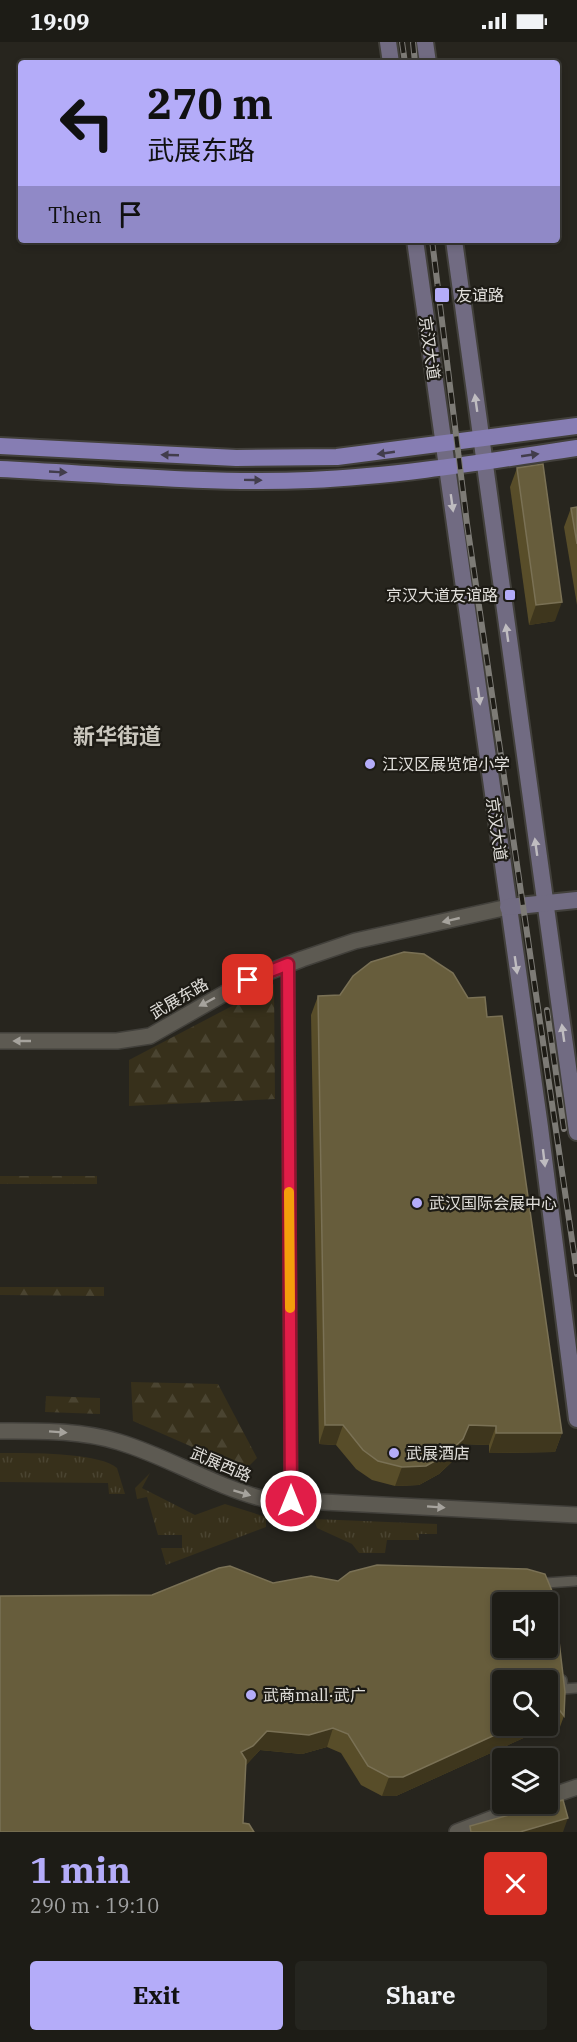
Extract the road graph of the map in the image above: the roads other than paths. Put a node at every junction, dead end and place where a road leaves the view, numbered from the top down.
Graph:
1 (388, 42) edge
2 (425, 42) edge
3 (391, 60) edge
4 (428, 60) edge
5 (416, 243) edge
6 (454, 243) edge
7 (577, 426) edge
8 (481, 440) junction
9 (444, 445) junction
10 (0, 446) edge
11 (577, 448) edge
12 (484, 461) junction
13 (447, 466) junction
14 (0, 469) edge
15 (577, 900) edge
16 (544, 904) junction
17 (508, 907) junction
18 (288, 964) junction
19 (0, 1041) edge
20 (577, 1132) edge
21 (577, 1419) edge
22 (0, 1431) edge
23 (291, 1501) junction
24 (577, 1515) edge
25 (575, 1581) dead end
26 (546, 1583) edge
27 (561, 1668) edge
28 (577, 1688) edge
29 (577, 1787) edge
30 (558, 1794) edge
31 (504, 1814) edge
32 (457, 1832) edge

1 - 3 main road
2 - 4 main road
5 - 9 main road, 京汉大道
8 -> 6 main road
7 - 8 main road
8 - 9 main road
8 - 12 main road
9 -> 10 main road
9 - 13 main road, 京汉大道
12 -> 11 main road
12 - 13 main road
16 -> 12 main road
14 -> 13 main road
13 -> 17 main road, 京汉大道
15 - 16 main road
16 - 17 main road
20 -> 16 main road
17 -> 18 street, 武展东路
17 -> 21 main road, 京汉大道
18 -> 19 street, 武展东路
18 - 23 street
22 -> 23 street, 武展西路
23 -> 24 street, 武展西路
25 - 26 street
27 - 28 street
29 - 30 street
31 - 32 street

